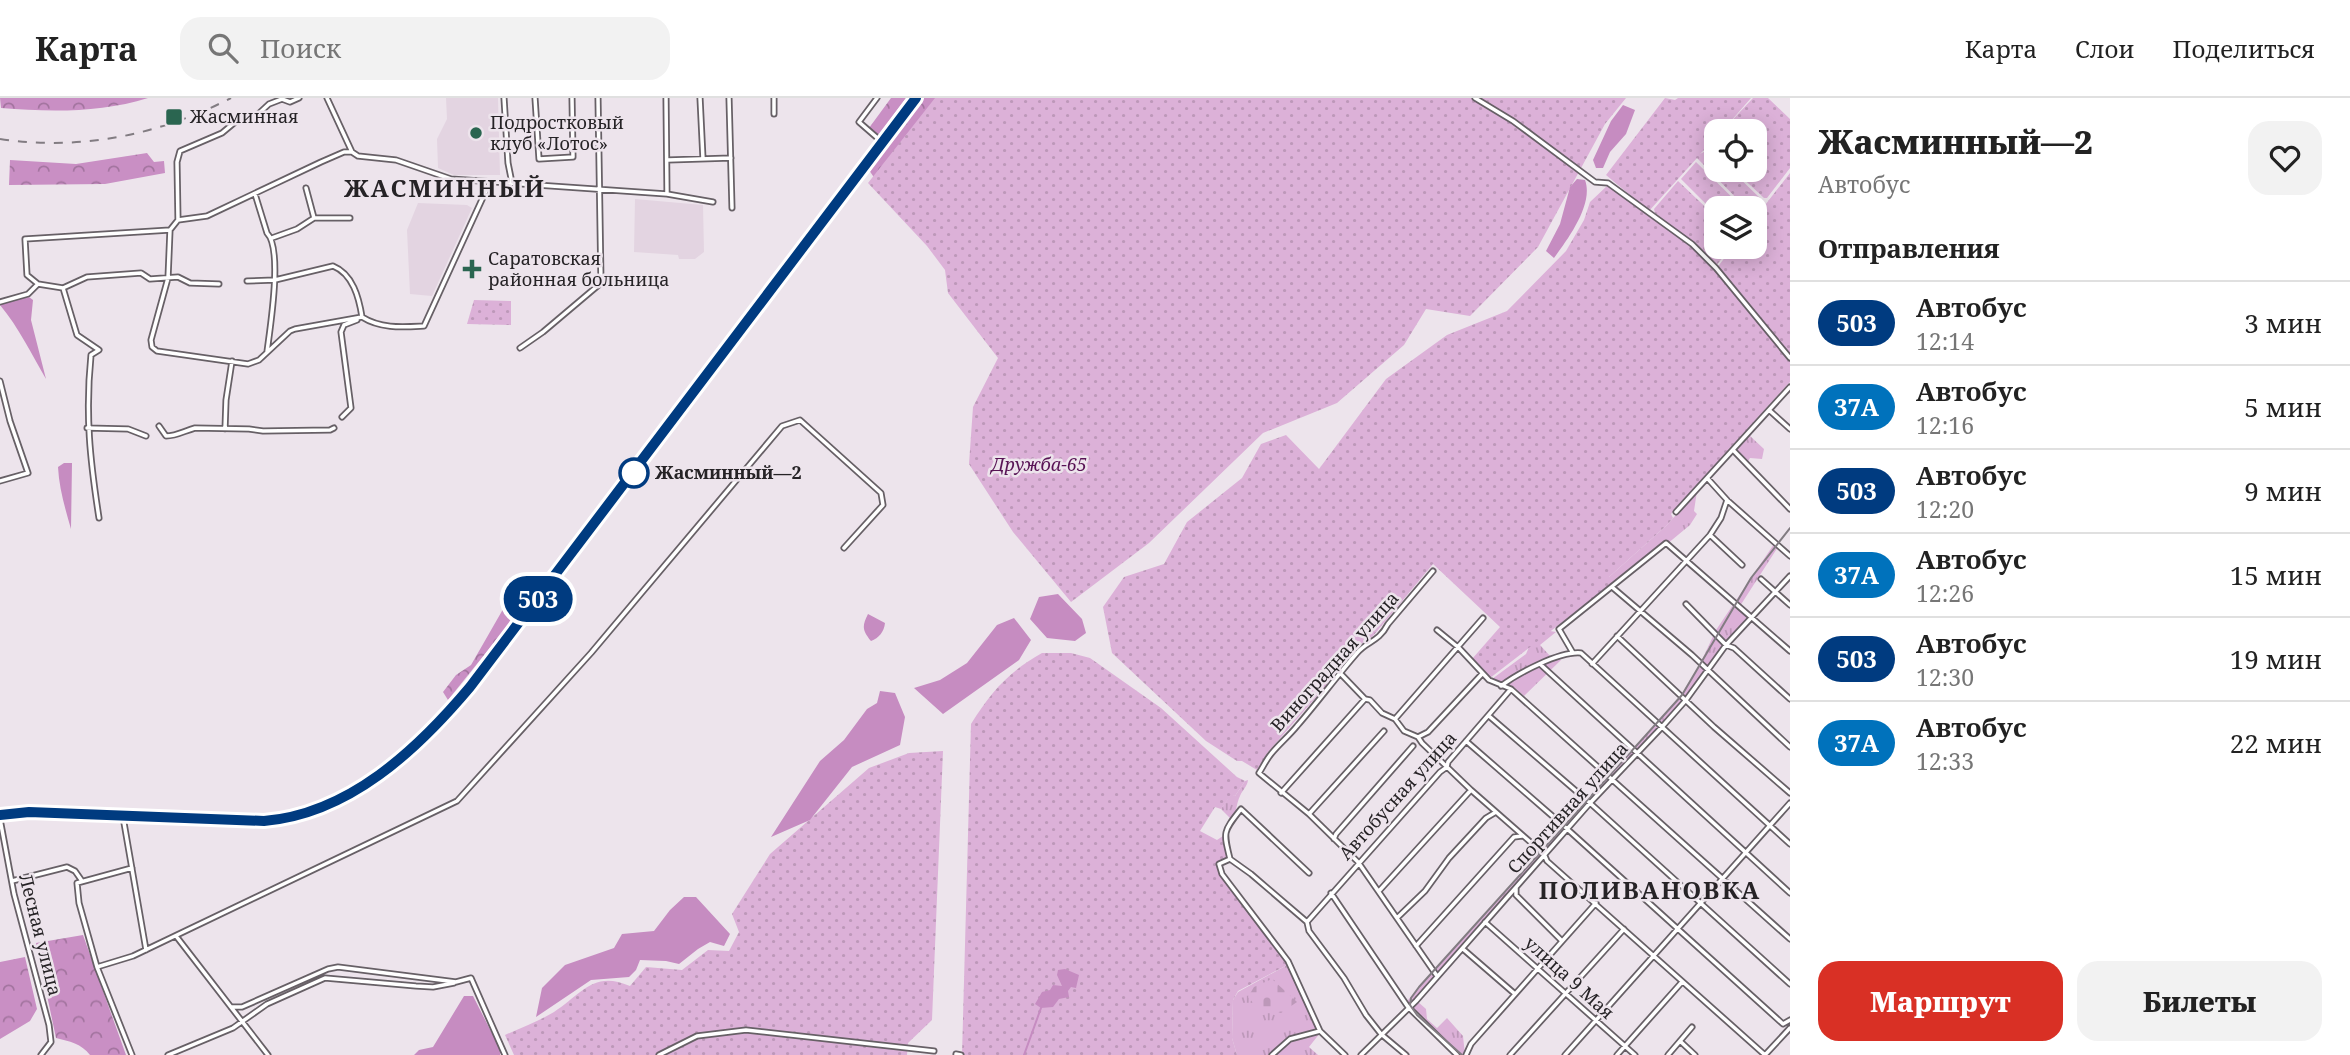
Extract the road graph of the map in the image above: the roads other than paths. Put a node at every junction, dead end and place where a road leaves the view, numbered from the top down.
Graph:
1 (299, 98) edge
2 (327, 98) edge
3 (504, 98) edge
4 (536, 98) edge
5 (572, 98) edge
6 (598, 98) edge
7 (666, 98) edge
8 (700, 98) edge
9 (729, 98) edge
10 (774, 98) edge
11 (877, 98) edge
12 (916, 98) edge
13 (1475, 98) edge
14 (774, 114) dead end
15 (883, 143) junction
16 (352, 152) junction
17 (731, 158) junction
18 (667, 160) junction
19 (703, 160) junction
20 (490, 182) junction
21 (512, 183) junction
22 (306, 188) dead end
23 (601, 190) junction
24 (254, 194) junction
25 (667, 194) junction
26 (713, 202) dead end
27 (732, 208) dead end
28 (314, 218) junction
29 (350, 218) dead end
30 (178, 220) junction
31 (170, 230) junction
32 (272, 238) junction
33 (167, 278) junction
34 (275, 280) junction
35 (247, 281) dead end
36 (38, 284) junction
37 (219, 284) dead end
38 (64, 288) junction
39 (0, 302) edge
40 (362, 317) junction
41 (520, 348) dead end
42 (267, 352) junction
43 (1790, 358) edge
44 (232, 361) junction
45 (0, 381) edge
46 (1790, 387) edge
47 (1769, 410) junction
48 (342, 417) dead end
49 (159, 426) dead end
50 (87, 428) junction
51 (334, 428) dead end
52 (225, 429) junction
53 (1790, 429) edge
54 (146, 436) dead end
55 (1734, 450) junction
56 (1708, 479) junction
57 (0, 481) edge
58 (1727, 500) junction
59 (1790, 509) edge
60 (1676, 512) dead end
61 (99, 518) dead end
62 (1710, 534) junction
63 (844, 548) dead end
64 (1790, 556) edge
65 (1685, 559) junction
66 (1742, 565) dead end
67 (1433, 570) dead end
68 (1790, 576) edge
69 (1761, 579) dead end
70 (1612, 587) junction
71 (1775, 591) junction
72 (1686, 604) dead end
73 (1790, 605) edge
74 (1640, 611) junction
75 (1752, 617) junction
76 (1483, 618) dead end
77 (1437, 631) dead end
78 (1616, 636) junction
79 (1726, 645) junction
80 (1459, 648) junction
81 (1790, 651) edge
82 (1573, 653) junction
83 (1592, 664) junction
84 (1541, 665) junction
85 (1708, 669) junction
86 (1341, 674) junction
87 (1482, 674) junction
88 (1501, 686) junction
89 (1511, 689) junction
90 (1365, 699) junction
91 (1790, 699) edge
92 (1686, 700) junction
93 (1489, 716) junction
94 (1395, 719) junction
95 (1662, 727) junction
96 (1384, 731) dead end
97 (1418, 737) junction
98 (1466, 741) junction
99 (1413, 746) dead end
100 (1790, 747) edge
101 (1636, 754) junction
102 (1447, 767) junction
103 (1613, 779) junction
104 (1471, 790) junction
105 (1281, 793) junction
106 (1790, 793) edge
107 (1590, 803) junction
108 (1790, 803) edge
109 (1496, 812) junction
110 (1309, 814) junction
111 (122, 815) junction
112 (0, 817) edge
113 (1769, 826) junction
114 (1568, 829) junction
115 (1522, 836) junction
116 (1334, 839) junction
117 (1790, 844) edge
118 (1745, 852) junction
119 (1544, 854) junction
120 (1230, 859) junction
121 (1359, 862) junction
122 (132, 868) junction
123 (1309, 873) dead end
124 (1722, 878) junction
125 (12, 881) junction
126 (82, 881) junction
127 (1517, 886) junction
128 (1379, 891) junction
129 (1331, 893) junction
130 (1790, 893) edge
131 (1596, 903) junction
132 (1699, 903) junction
133 (1397, 917) junction
134 (1307, 922) junction
135 (1485, 922) junction
136 (1624, 929) junction
137 (1677, 929) junction
138 (176, 936) junction
139 (1790, 939) edge
140 (1561, 940) junction
141 (1416, 946) junction
142 (1463, 949) junction
143 (146, 950) junction
144 (1654, 956) junction
145 (97, 967) junction
146 (1538, 968) junction
147 (1437, 976) junction
148 (456, 982) junction
149 (1682, 982) junction
150 (1790, 984) edge
151 (1566, 993) junction
152 (1515, 994) junction
153 (231, 1007) junction
154 (242, 1007) junction
155 (1408, 1007) junction
156 (260, 1008) junction
157 (1790, 1020) edge
158 (1595, 1021) junction
159 (243, 1023) junction
160 (1692, 1027) dead end
161 (1790, 1028) edge
162 (1320, 1031) junction
163 (1381, 1034) junction
164 (1680, 1041) junction
165 (1625, 1047) junction
166 (934, 1051) dead end
167 (41, 1055) edge
168 (132, 1055) edge
169 (168, 1055) edge
170 (268, 1055) edge
171 (505, 1055) edge
172 (659, 1055) edge
173 (1272, 1055) edge
174 (1345, 1055) edge
175 (1361, 1055) edge
176 (1406, 1055) edge
177 (1457, 1055) edge
178 (1466, 1055) edge
179 (1510, 1055) edge
180 (1565, 1055) edge
181 (1617, 1055) edge
182 (1635, 1055) edge
183 (1668, 1055) edge
184 (1695, 1055) edge
185 (1765, 1055) edge

1 - 30 street
2 - 16 street
3 - 21 street
4 - 5 street
6 - 23 street
7 - 18 street
8 - 19 street
9 - 17 street
10 - 14 street
11 - 15 street
12 - 15 main road
13 - 43 street
15 - 111 main road
16 - 20 street
16 - 24 street
17 - 19 street
17 - 27 street
18 - 19 street
18 - 25 street
20 - 21 street
20 - 40 street
21 - 23 street
22 - 28 street
23 - 25 street
23 - 41 street
24 - 30 street
24 - 32 street
25 - 26 street
28 - 29 street
28 - 32 street
30 - 31 street
31 - 33 street
31 - 36 street
32 - 34 street
33 - 37 street
33 - 38 street
33 - 44 street
34 - 35 street
34 - 40 street
34 - 42 street
36 - 38 street
36 - 39 street
38 - 50 street
40 - 42 street
40 - 48 street
42 - 44 street
44 - 52 street
45 - 57 street
46 - 47 street
47 - 53 street
47 - 55 street
49 - 52 street
50 - 54 street
50 - 61 street
51 - 52 street
55 - 56 street
55 - 59 street
56 - 58 street
56 - 60 street
58 - 62 street
58 - 64 street
62 - 65 street
62 - 66 street
63 - 138 street
65 - 70 street
65 - 74 street
65 - 75 street
67 - 86 street, Виноградная улица
68 - 71 street, Спортивная улица
69 - 71 street
70 - 74 street
70 - 82 street
71 - 73 street
71 - 75 street, Спортивная улица
72 - 79 street
74 - 78 street
74 - 85 street
75 - 79 street, Спортивная улица
75 - 81 street
76 - 80 street
77 - 80 street
78 - 83 street
78 - 92 street
79 - 85 street, Спортивная улица
79 - 91 street
80 - 87 street
80 - 94 street
82 - 83 street
82 - 84 street
83 - 95 street
84 - 88 street
84 - 101 street
85 - 92 street, Спортивная улица
85 - 100 street
86 - 90 street
86 - 105 street, Виноградная улица
87 - 88 street
87 - 97 street
88 - 89 street
89 - 93 street, Автобусная улица
89 - 103 street
90 - 94 street
90 - 105 street
92 - 95 street, Спортивная улица
92 - 106 street
93 - 98 street, Автобусная улица
93 - 107 street
94 - 97 street
95 - 101 street, Спортивная улица
95 - 113 street
96 - 110 street
97 - 102 street
98 - 102 street, Автобусная улица
98 - 114 street
99 - 116 street
101 - 103 street, Спортивная улица
101 - 118 street
102 - 104 street
102 - 121 street, Автобусная улица
103 - 107 street, Спортивная улица
103 - 124 street
104 - 109 street
104 - 128 street
105 - 110 street
107 - 114 street, Спортивная улица
107 - 132 street
108 - 113 street
109 - 115 street
109 - 133 street
110 - 116 street
111 - 112 main road
111 - 122 street
112 - 125 street, Лесная улица
113 - 117 street
113 - 118 street
114 - 119 street, Спортивная улица
114 - 137 street
115 - 119 street
115 - 141 street
116 - 121 street
118 - 124 street
118 - 130 street
119 - 127 street, Спортивная улица
119 - 131 street
120 - 123 street
120 - 134 street
120 - 162 street
121 - 128 street
121 - 129 street, Автобусная улица
122 - 126 street
122 - 143 street
124 - 132 street
124 - 139 street
125 - 126 street
125 - 167 street, Лесная улица
126 - 145 street
127 - 135 street, Спортивная улица
127 - 140 street
128 - 133 street
129 - 134 street, Автобусная улица
129 - 155 street
131 - 136 street
131 - 140 street
132 - 137 street
132 - 150 street
133 - 141 street
134 - 163 street
135 - 142 street, Спортивная улица
135 - 146 street, улица 9 Мая
136 - 144 street
136 - 151 street
137 - 144 street
137 - 157 street
138 - 143 street
138 - 153 street
140 - 146 street
141 - 147 street
142 - 147 street, Спортивная улица
142 - 152 street
143 - 145 street
144 - 149 street
144 - 158 street
145 - 168 street
146 - 151 street, улица 9 Мая
146 - 152 street
147 - 155 street, Спортивная улица
148 - 154 street
148 - 156 street
148 - 171 street
149 - 165 street
149 - 185 street
151 - 158 street, улица 9 Мая
151 - 179 street
152 - 178 street
153 - 154 street
153 - 159 street
154 - 156 street
155 - 163 street, Спортивная улица
155 - 177 street
156 - 159 street
158 - 165 street, улица 9 Мая
158 - 180 street
159 - 169 street
159 - 170 street
160 - 164 street
161 - 185 street
162 - 173 street
162 - 174 street
163 - 175 street, Спортивная улица
163 - 176 street
164 - 183 street
164 - 184 street
165 - 181 street
165 - 182 street, улица 9 Мая
166 - 172 street

